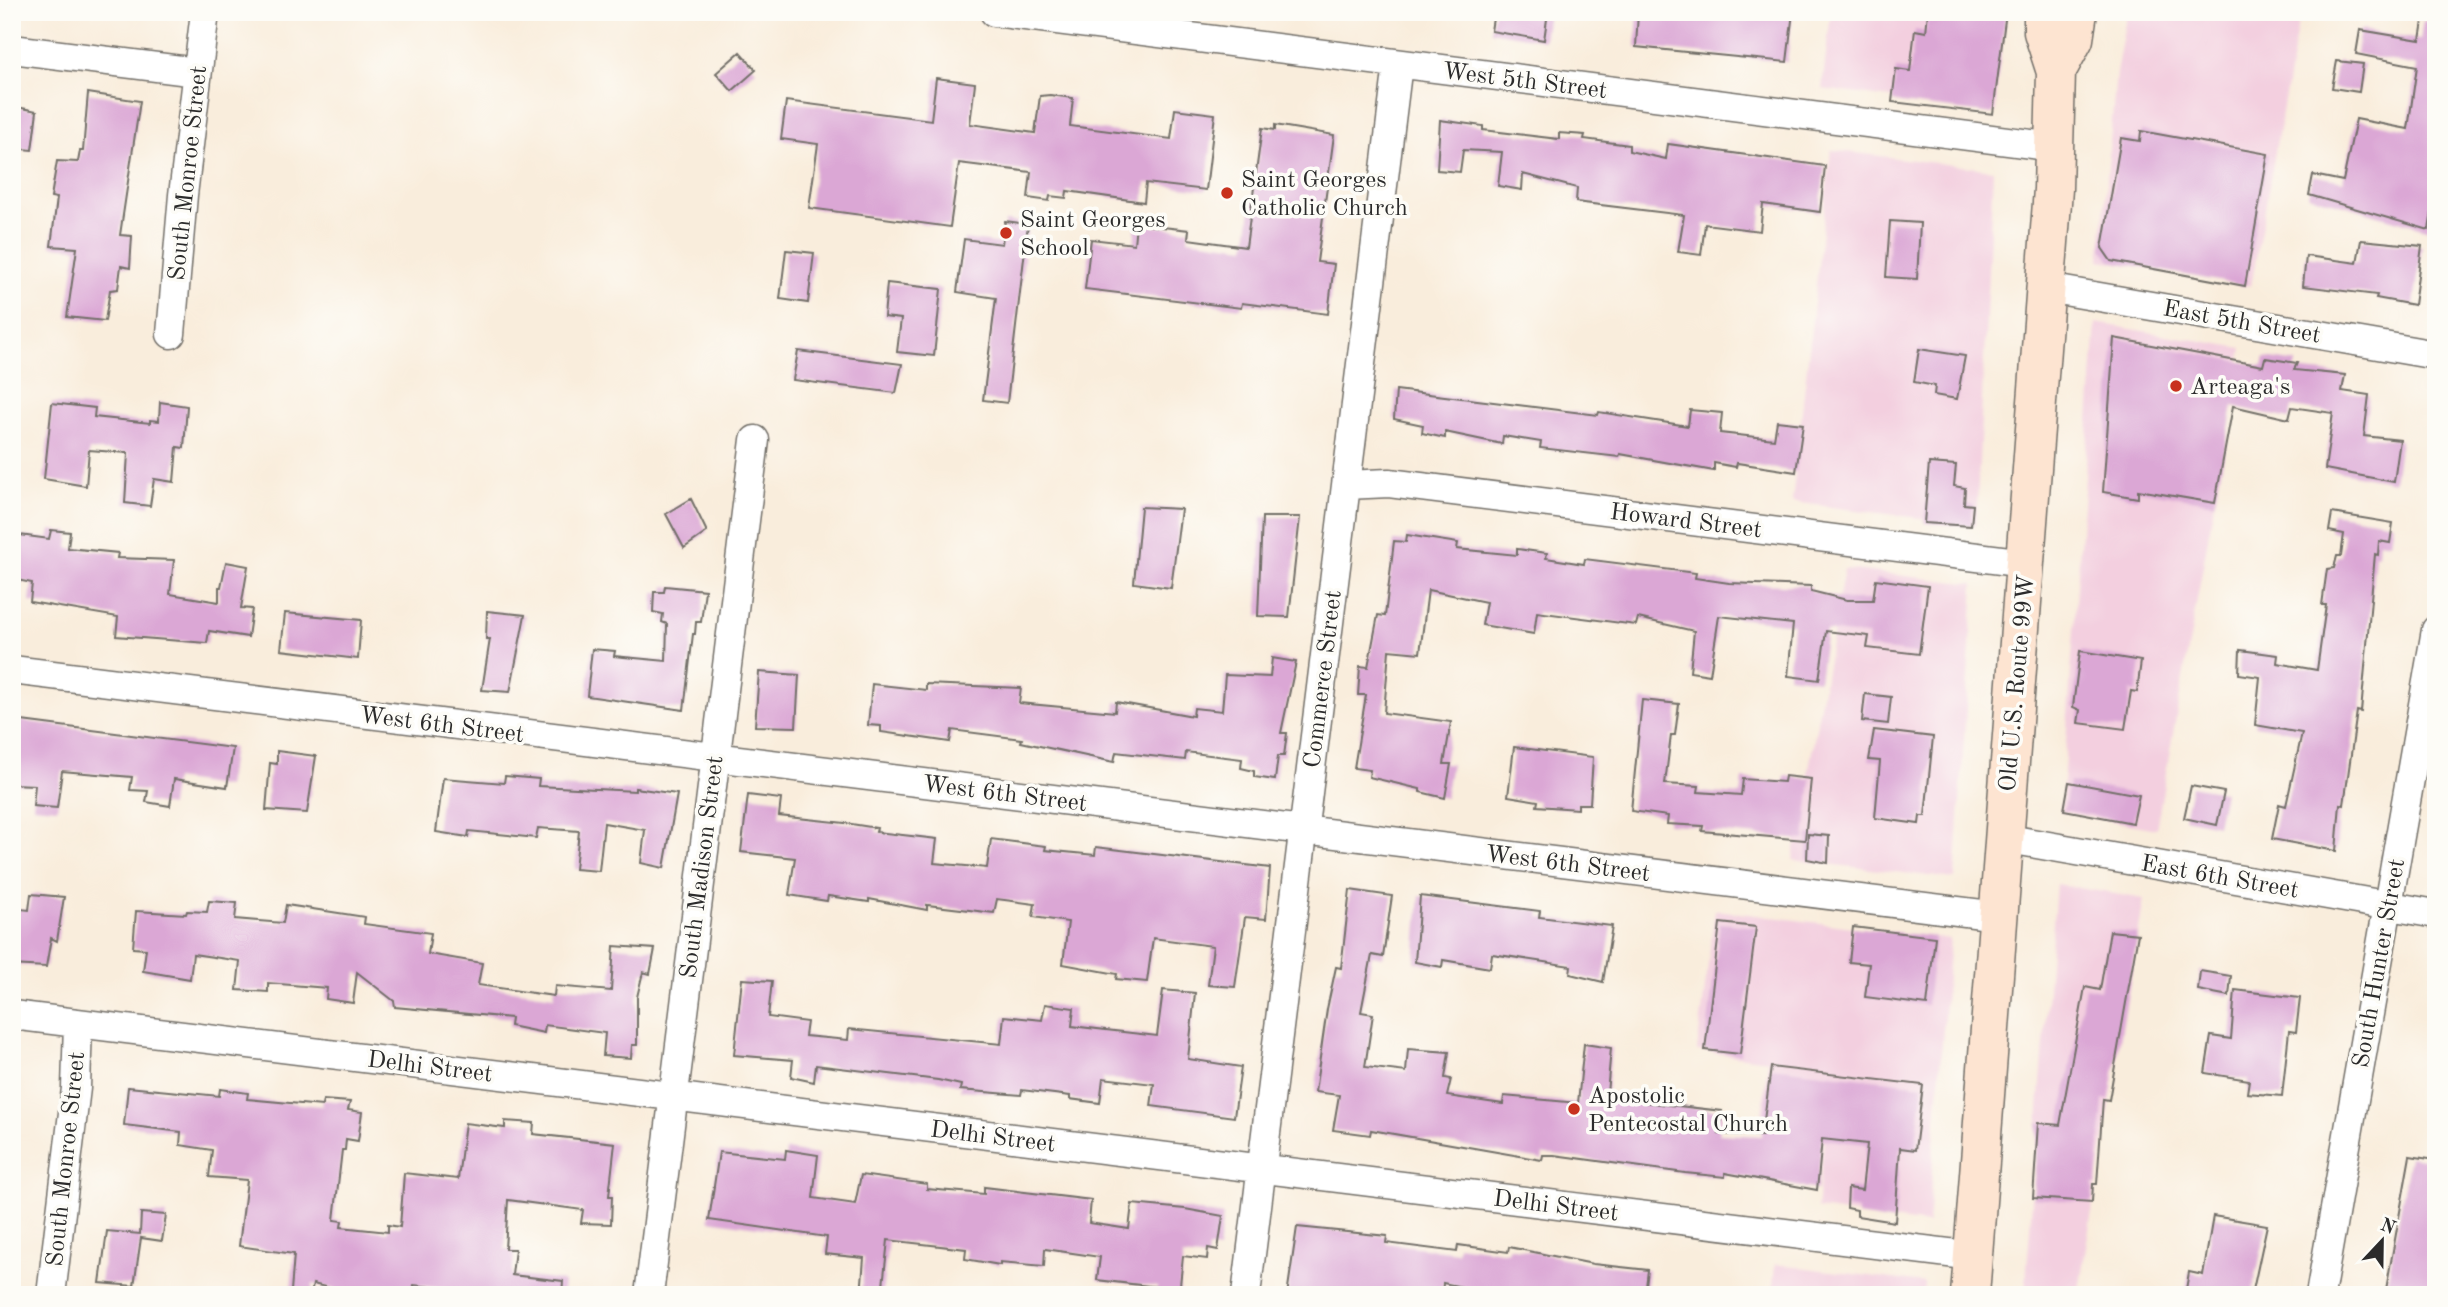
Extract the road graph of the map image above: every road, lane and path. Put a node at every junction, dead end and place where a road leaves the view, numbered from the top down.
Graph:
1 (205, 12) edge
2 (994, 12) edge
3 (2043, 12) edge
4 (2078, 12) edge
5 (12, 48) edge
6 (1398, 64) junction
7 (197, 72) junction
8 (2056, 72) junction
9 (2055, 147) junction
10 (2047, 288) junction
11 (171, 334) dead end
12 (2436, 355) edge
13 (755, 440) dead end
14 (1346, 485) junction
15 (2025, 563) junction
16 (2436, 630) edge
17 (12, 670) edge
18 (715, 757) junction
19 (1303, 830) junction
20 (2003, 838) junction
21 (2388, 906) junction
22 (2436, 914) edge
23 (1998, 916) junction
24 (12, 1015) edge
25 (78, 1023) junction
26 (673, 1096) junction
27 (1261, 1168) junction
28 (1973, 1256) junction
29 (51, 1295) edge
30 (649, 1295) edge
31 (1246, 1295) edge
32 (1970, 1295) edge
33 (2320, 1295) edge

1 - 7 street, South Monroe Street
2 - 6 street, West 5th Street
3 - 8 main road, Old U.S. Route 99W
4 - 8 main road, Old U.S. Route 99W
5 - 7 street
6 - 9 street, West 5th Street
6 - 14 street, Commerce Street
7 - 11 street, South Monroe Street
8 - 9 main road, Old U.S. Route 99W
9 - 10 main road, Old U.S. Route 99W
10 - 12 street, East 5th Street
10 - 15 main road, Old U.S. Route 99W
13 - 18 street, South Madison Street
14 - 15 street, Howard Street
14 - 19 street, Commerce Street
15 - 20 main road, Old U.S. Route 99W
16 - 21 street, South Hunter Street
17 - 18 street, West 6th Street
18 - 19 street, West 6th Street
18 - 26 street, South Madison Street
19 - 23 street, West 6th Street
19 - 27 street, Commerce Street
20 - 21 street, East 6th Street
20 - 23 main road, Old U.S. Route 99W
21 - 22 street, East 6th Street
21 - 33 street, South Hunter Street
23 - 28 main road, Old U.S. Route 99W
24 - 25 street, Delhi Street
25 - 26 street, Delhi Street
25 - 29 street, South Monroe Street
26 - 27 street, Delhi Street
26 - 30 street, South Madison Street
27 - 28 street, Delhi Street
27 - 31 street, Commerce Street
28 - 32 main road, Old U.S. Route 99W

